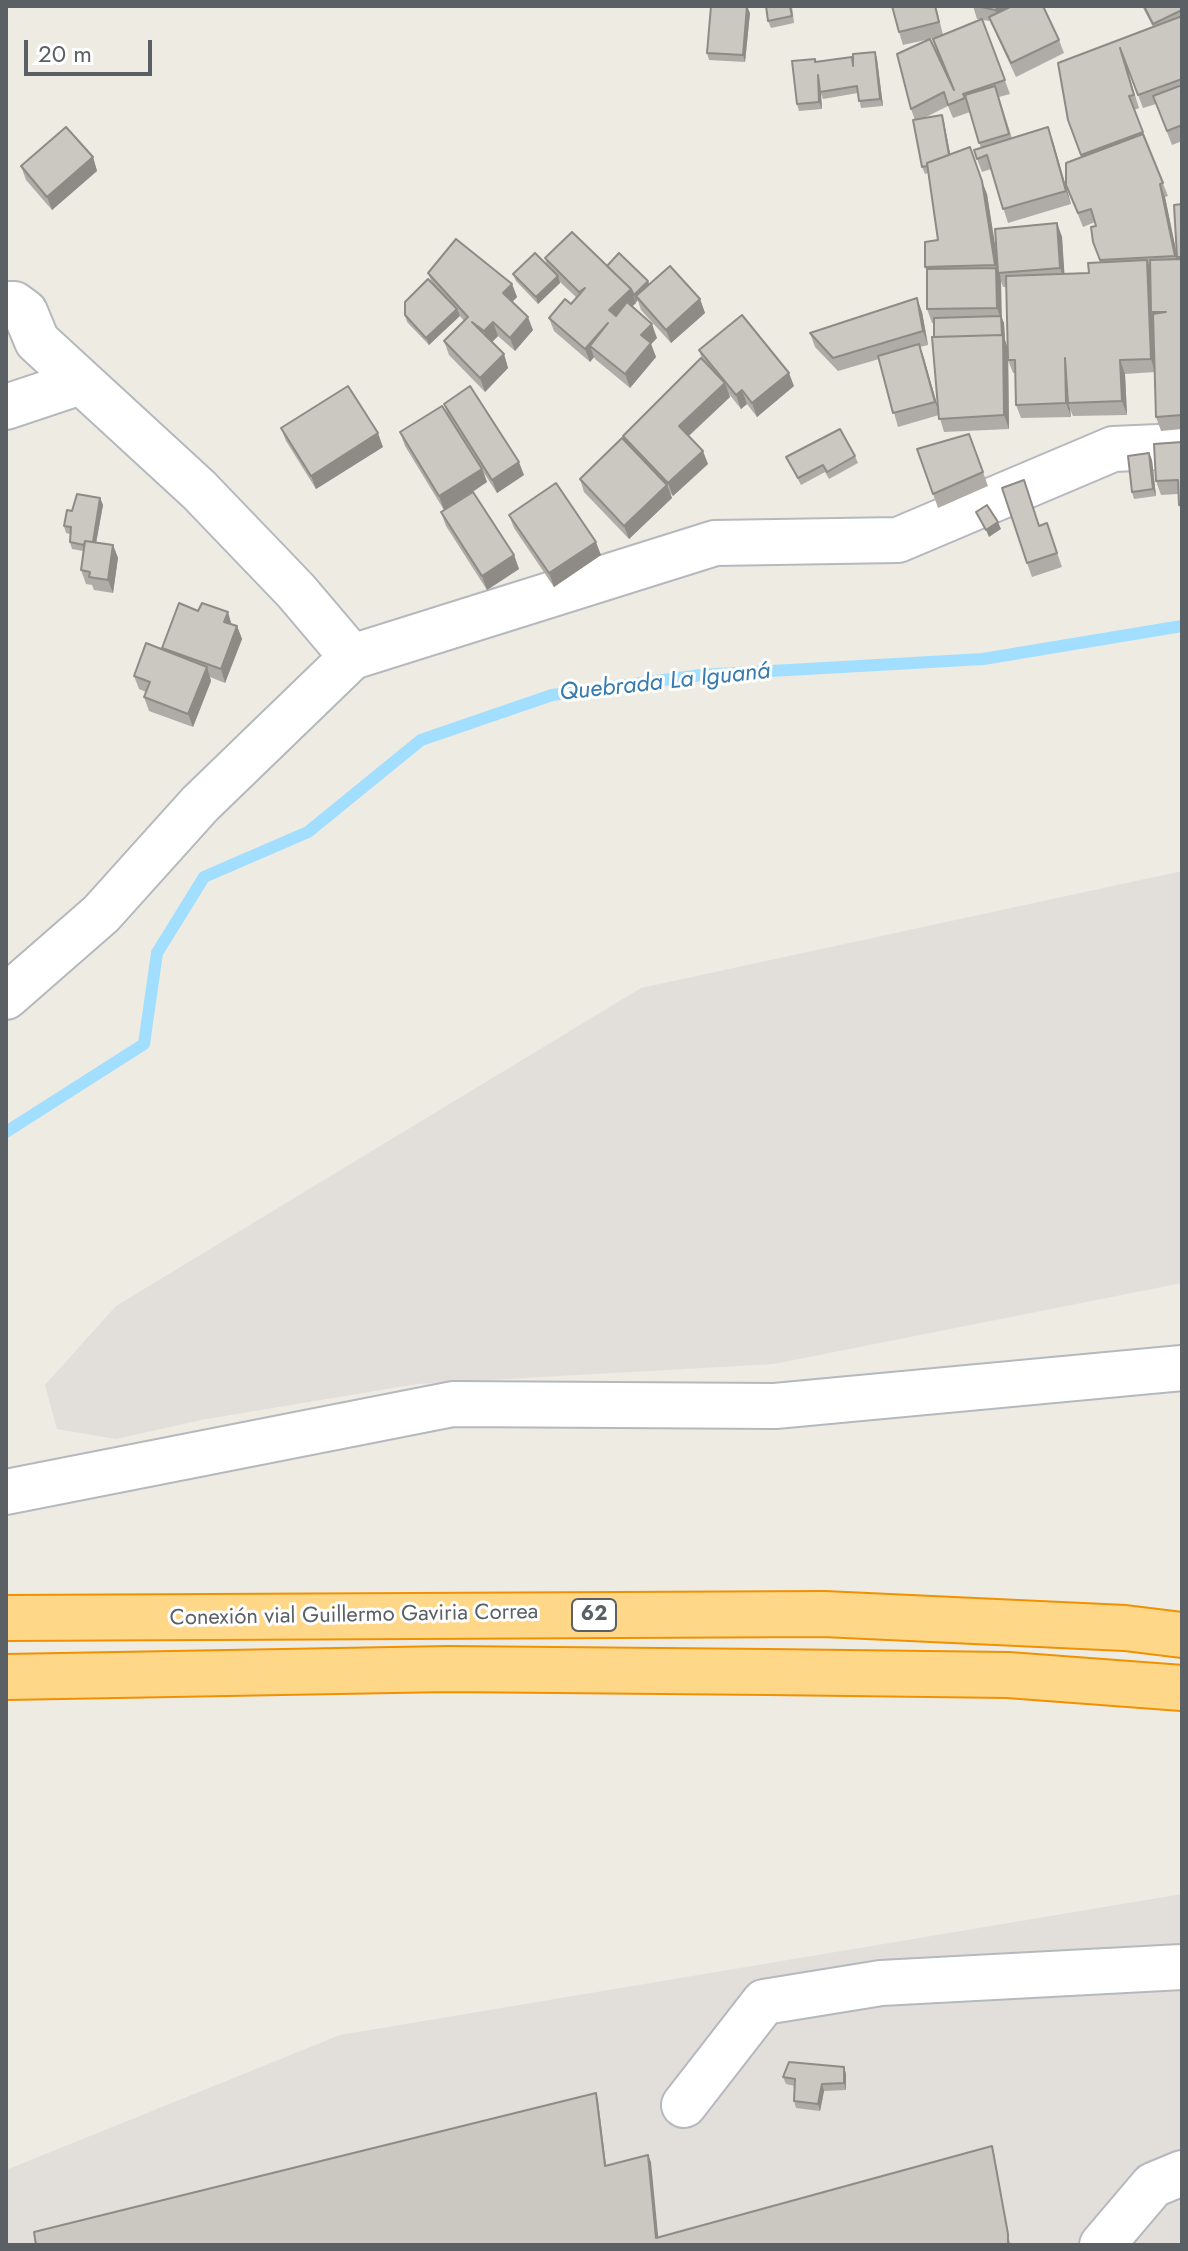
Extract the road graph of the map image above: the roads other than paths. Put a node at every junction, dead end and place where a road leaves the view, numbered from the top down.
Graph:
1 (6, 304) edge
2 (81, 382) junction
3 (6, 407) edge
4 (1182, 446) edge
5 (352, 657) junction
6 (6, 997) edge
7 (1182, 1368) edge
8 (6, 1492) edge
9 (6, 1618) edge
10 (1182, 1635) edge
11 (6, 1677) edge
12 (1182, 1688) edge
13 (1182, 1967) edge
14 (684, 2105) dead end
15 (1182, 2173) edge
16 (1102, 2245) edge

1 - 2 street
2 - 3 street
2 - 5 street
4 - 5 street
5 - 6 street
7 - 8 street
9 - 10 highway, Conexión vial Guillermo Gaviria Correa / 62
11 - 12 highway
13 - 14 street
15 - 16 street

